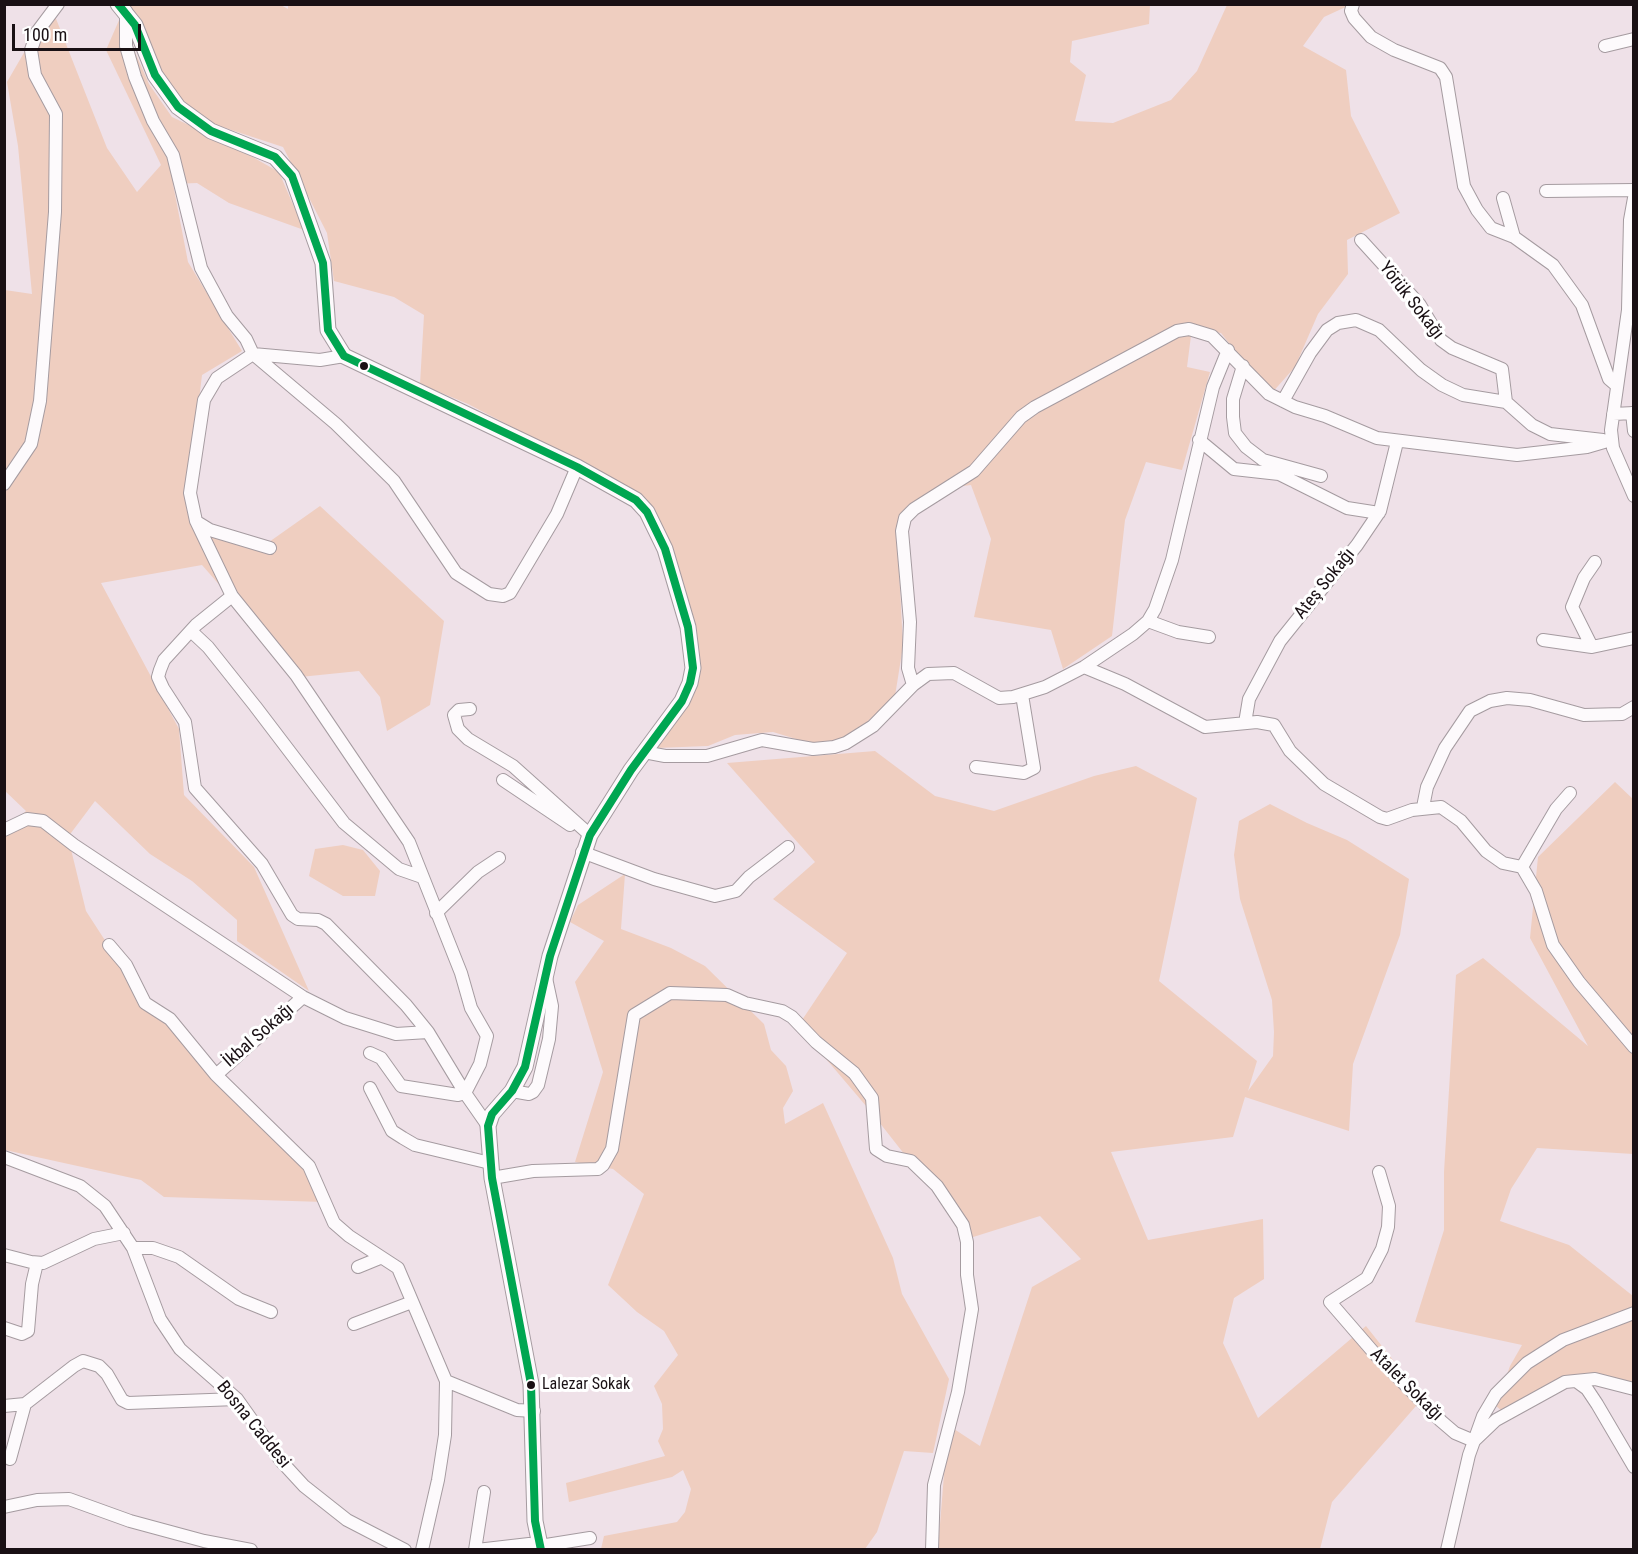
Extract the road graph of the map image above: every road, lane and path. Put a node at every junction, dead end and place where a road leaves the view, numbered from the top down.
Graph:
1 (58, 4) edge
2 (1353, 4) edge
3 (122, 8) edge
4 (1634, 39) edge
5 (1605, 46) dead end
6 (1546, 190) dead end
7 (1634, 190) edge
8 (1503, 198) dead end
9 (1634, 198) edge
10 (1632, 234) edge
11 (1514, 237) junction
12 (1361, 240) dead end
13 (1228, 350) junction
14 (253, 354) junction
15 (344, 356) junction
16 (1243, 366) junction
17 (1616, 386) junction
18 (1283, 400) junction
19 (1506, 402) junction
20 (1633, 413) edge
21 (1613, 414) junction
22 (1634, 431) edge
23 (1199, 440) junction
24 (1608, 440) junction
25 (1397, 442) junction
26 (577, 467) junction
27 (1321, 476) dead end
28 (4, 484) edge
29 (1634, 496) edge
30 (1379, 513) junction
31 (196, 521) junction
32 (270, 548) dead end
33 (1595, 562) dead end
34 (232, 596) junction
35 (1148, 621) junction
36 (192, 632) junction
37 (1209, 637) dead end
38 (1634, 638) edge
39 (1543, 640) dead end
40 (1592, 647) junction
41 (1084, 667) junction
42 (913, 685) junction
43 (1022, 695) junction
44 (1634, 707) edge
45 (470, 709) dead end
46 (1245, 723) junction
47 (644, 752) junction
48 (976, 767) dead end
49 (503, 780) dead end
50 (1569, 793) dead end
51 (1423, 807) junction
52 (4, 830) edge
53 (590, 835) junction
54 (788, 847) dead end
55 (582, 852) junction
56 (499, 858) dead end
57 (1522, 867) junction
58 (422, 877) junction
59 (436, 913) junction
60 (109, 945) dead end
61 (303, 997) junction
62 (428, 1032) junction
63 (1634, 1047) edge
64 (370, 1053) dead end
65 (216, 1075) junction
66 (370, 1088) dead end
67 (465, 1092) junction
68 (488, 1126) junction
69 (4, 1157) edge
70 (491, 1170) junction
71 (1379, 1172) dead end
72 (124, 1233) junction
73 (133, 1248) junction
74 (4, 1255) edge
75 (380, 1258) junction
76 (37, 1263) junction
77 (358, 1267) dead end
78 (412, 1302) junction
79 (271, 1312) dead end
80 (1634, 1313) edge
81 (354, 1324) dead end
82 (4, 1328) edge
83 (446, 1381) junction
84 (1576, 1381) junction
85 (1634, 1389) edge
86 (237, 1400) junction
87 (25, 1404) junction
88 (4, 1406) edge
89 (534, 1411) junction
90 (1474, 1441) junction
91 (10, 1459) dead end
92 (1634, 1467) edge
93 (484, 1492) dead end
94 (4, 1507) edge
95 (590, 1538) dead end
96 (541, 1548) edge
97 (251, 1550) edge
98 (405, 1550) edge
99 (422, 1550) edge
100 (476, 1550) edge
101 (932, 1550) edge
102 (1447, 1550) edge

1 - 28 street
2 - 11 street
3 - 14 street
3 - 15 main road
4 - 5 street
6 - 7 street
8 - 11 street
9 - 10 street
10 - 17 street
11 - 17 street
12 - 19 street, Yörük Sokağı
13 - 16 street
13 - 23 street
13 - 42 street
14 - 15 street
14 - 26 street
14 - 31 street
15 - 26 main road
16 - 18 street
16 - 27 street
17 - 21 street
18 - 19 street
18 - 25 street
19 - 24 street
20 - 21 street
20 - 22 street
21 - 24 street
23 - 30 street
23 - 35 street
24 - 25 street
24 - 29 street
25 - 30 street, Ateş Sokağı
26 - 47 main road
30 - 46 street, Ateş Sokağı
31 - 32 street
31 - 34 street
33 - 40 street
34 - 36 street
34 - 58 street
35 - 37 street
35 - 41 street
36 - 58 street
36 - 62 street
38 - 40 street
39 - 40 street
41 - 43 street
41 - 46 street
42 - 43 street
42 - 47 street
43 - 48 street
44 - 51 street
45 - 53 street
46 - 51 street
47 - 53 main road
49 - 53 street
50 - 57 street
51 - 57 street
52 - 61 street
53 - 55 main road
54 - 55 street
55 - 68 main road
56 - 59 street
57 - 63 street
58 - 59 street
59 - 67 street
60 - 65 street
61 - 62 street
61 - 65 street, İkbal Sokağı
62 - 67 street
64 - 67 street
65 - 75 street
66 - 70 street
67 - 68 street
68 - 70 main road
69 - 72 street, Bosna Caddesi
70 - 89 main road
70 - 101 street
71 - 90 street, Atalet Sokağı
72 - 73 street, Bosna Caddesi
72 - 76 street
73 - 79 street
73 - 86 street, Bosna Caddesi
74 - 76 street
75 - 77 street
75 - 78 street
76 - 82 street
78 - 81 street
78 - 83 street
80 - 90 street
83 - 89 street
83 - 99 street
84 - 85 street
84 - 90 street
84 - 92 street
86 - 87 street
86 - 98 street, Bosna Caddesi
87 - 88 street
87 - 91 street
89 - 96 main road
90 - 102 street
93 - 100 street
94 - 97 street
95 - 96 street
96 - 100 street

